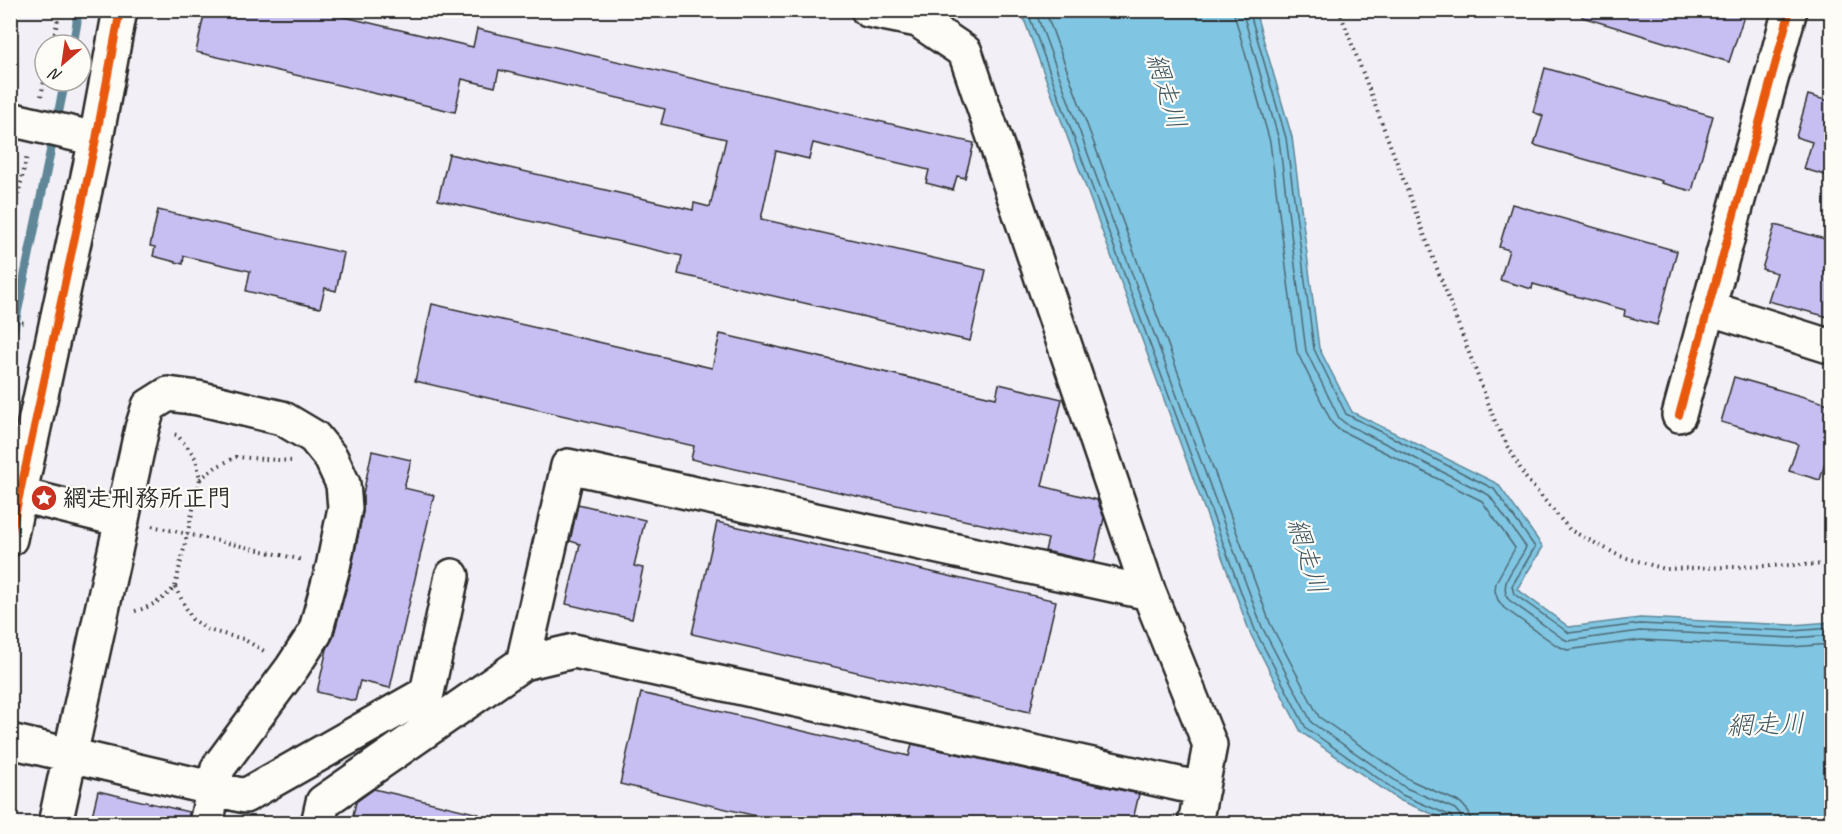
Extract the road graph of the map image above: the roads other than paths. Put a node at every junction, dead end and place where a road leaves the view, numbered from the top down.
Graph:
1 (120, 10) edge
2 (868, 10) edge
3 (1790, 10) edge
4 (10, 119) edge
5 (70, 133) junction
6 (1708, 308) junction
7 (1832, 347) edge
8 (1679, 415) dead end
9 (20, 495) junction
10 (122, 520) junction
11 (11, 531) edge
12 (452, 576) dead end
13 (1149, 593) junction
14 (523, 663) junction
15 (10, 741) edge
16 (70, 757) junction
17 (1202, 789) junction
18 (214, 790) junction
19 (55, 824) edge
20 (206, 824) edge
21 (318, 824) edge
22 (1195, 824) edge

1 - 5 street
2 - 13 street
3 - 6 street
4 - 5 street
5 - 9 street
6 - 7 street
6 - 8 street
9 - 10 street
9 - 11 street
10 - 16 street
10 - 18 street
12 - 18 street
13 - 14 street
13 - 17 street
14 - 17 street
14 - 21 street
15 - 16 street
16 - 18 street
16 - 19 street
17 - 22 street
18 - 20 street

